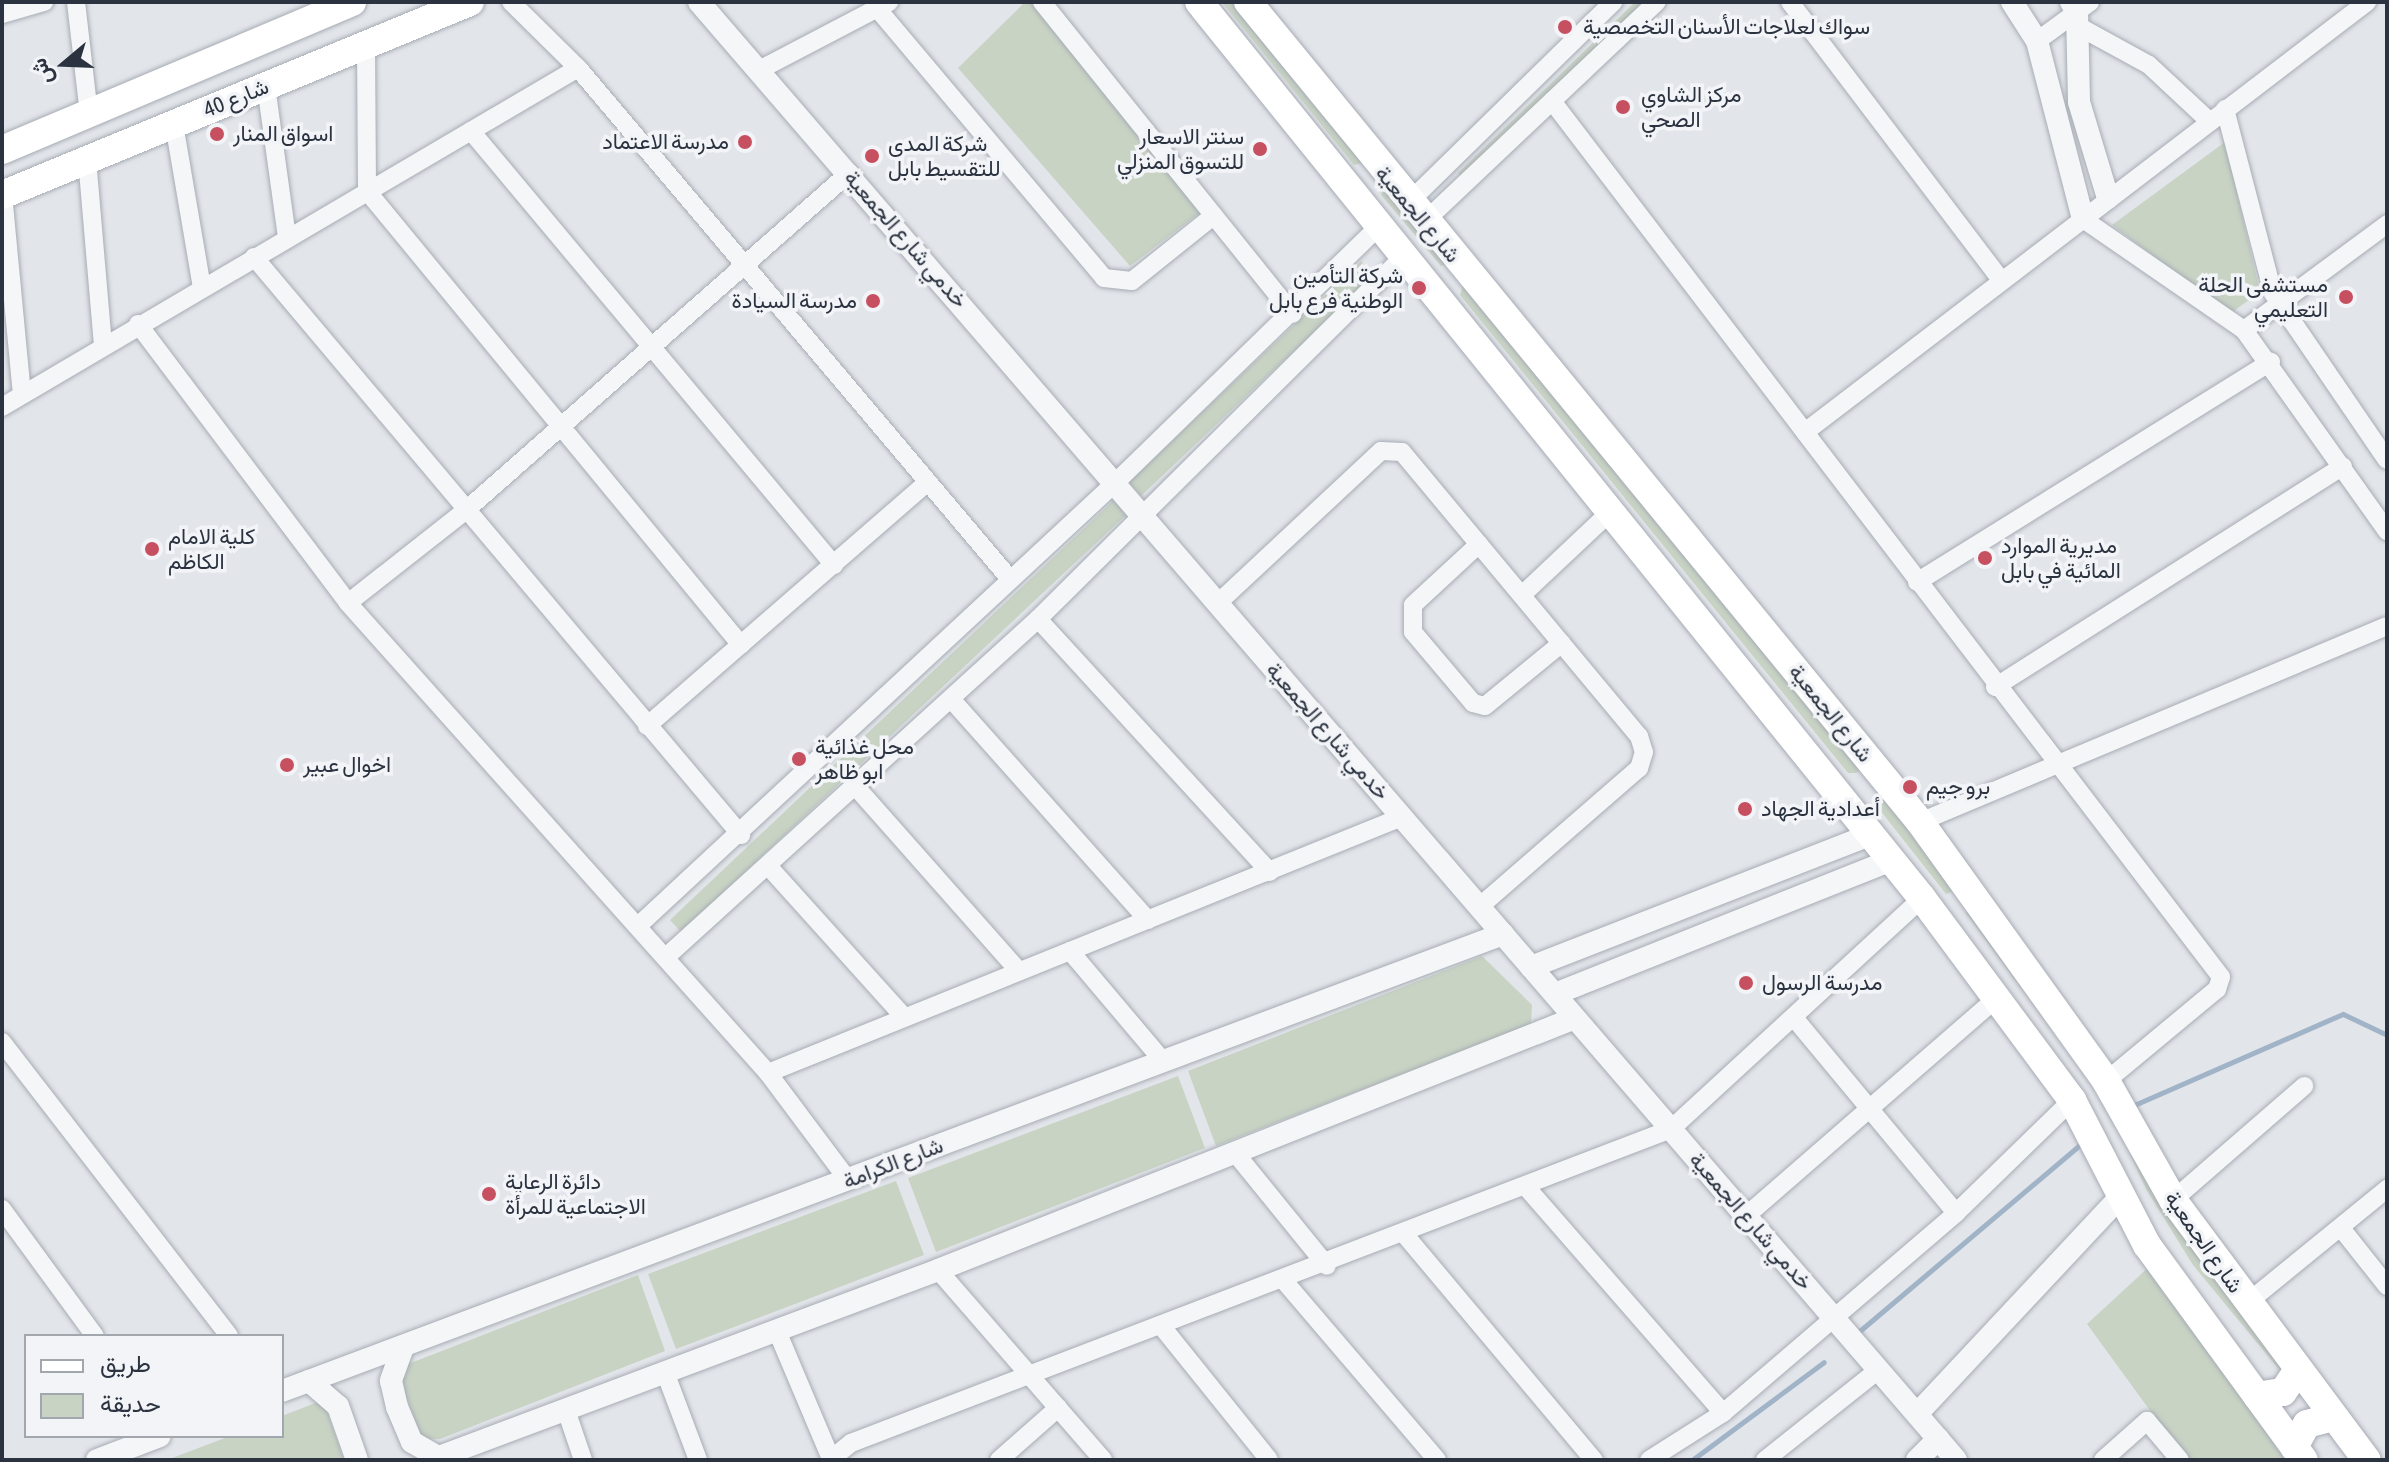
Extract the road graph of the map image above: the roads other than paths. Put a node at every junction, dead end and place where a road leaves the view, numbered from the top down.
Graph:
1 (44, 2) edge
2 (76, 2) edge
3 (352, 2) edge
4 (470, 2) edge
5 (511, 2) edge
6 (699, 2) edge
7 (1042, 2) edge
8 (1199, 2) edge
9 (1248, 2) edge
10 (1613, 2) edge
11 (1657, 2) edge
12 (1790, 2) edge
13 (2012, 2) edge
14 (2367, 2) edge
15 (882, 4) edge
16 (2079, 10) edge
17 (2, 14) edge
18 (298, 14) edge
19 (2037, 41) junction
20 (366, 44) junction
21 (578, 68) junction
22 (759, 70) junction
23 (266, 86) junction
24 (1552, 101) junction
25 (2225, 109) junction
26 (84, 116) junction
27 (2209, 121) junction
28 (174, 124) junction
29 (471, 131) junction
30 (31, 138) junction
31 (2, 150) edge
32 (90, 158) junction
33 (849, 173) junction
34 (42, 178) junction
35 (367, 191) junction
36 (2, 194) edge
37 (2108, 198) junction
38 (1415, 213) junction
39 (1213, 216) junction
40 (2083, 219) junction
41 (2387, 224) edge
42 (1380, 225) junction
43 (287, 238) junction
44 (1449, 252) junction
45 (1405, 255) junction
46 (254, 257) junction
47 (741, 265) junction
48 (1469, 275) junction
49 (1423, 279) junction
50 (2001, 280) junction
51 (202, 287) junction
52 (1443, 302) junction
53 (2280, 305) junction
54 (1293, 314) junction
55 (138, 324) junction
56 (2244, 330) junction
57 (103, 344) junction
58 (650, 348) junction
59 (2271, 362) junction
60 (1561, 378) junction
61 (22, 394) junction
62 (2, 407) edge
63 (1528, 408) junction
64 (561, 427) junction
65 (1805, 432) junction
66 (1615, 445) junction
67 (2385, 454) edge
68 (2343, 466) junction
69 (1579, 475) junction
70 (927, 483) junction
71 (1115, 483) junction
72 (465, 511) junction
73 (1611, 511) junction
74 (1139, 512) junction
75 (2387, 531) edge
76 (1479, 544) junction
77 (834, 565) junction
78 (1010, 579) junction
79 (1917, 582) junction
80 (1522, 595) junction
81 (348, 603) junction
82 (1218, 603) junction
83 (1038, 619) junction
84 (2387, 626) edge
85 (1562, 643) junction
86 (741, 645) junction
87 (1995, 687) junction
88 (951, 699) junction
89 (647, 726) junction
90 (2053, 764) junction
91 (856, 787) junction
92 (1402, 817) junction
93 (1920, 822) junction
94 (741, 835) junction
95 (1861, 838) junction
96 (1892, 860) junction
97 (769, 867) junction
98 (1862, 870) junction
99 (1270, 872) junction
100 (1922, 898) junction
101 (1479, 907) junction
102 (1148, 920) junction
103 (639, 925) junction
104 (1503, 934) junction
105 (1070, 951) junction
106 (666, 957) junction
107 (1531, 967) junction
108 (1019, 971) junction
109 (1555, 994) junction
110 (1997, 998) junction
111 (904, 1017) junction
112 (1575, 1018) junction
113 (1795, 1019) junction
114 (2, 1042) edge
115 (1162, 1060) junction
116 (8, 1061) edge
117 (768, 1073) junction
118 (2106, 1081) junction
119 (2304, 1086) dead end
120 (2072, 1100) junction
121 (1871, 1110) junction
122 (1671, 1129) junction
123 (1236, 1154) junction
124 (848, 1180) junction
125 (1527, 1188) junction
126 (2387, 1189) edge
127 (2121, 1196) junction
128 (2173, 1200) junction
129 (2, 1209) edge
130 (1956, 1213) junction
131 (1746, 1216) junction
132 (2341, 1228) junction
133 (1405, 1235) junction
134 (1327, 1266) junction
135 (938, 1270) junction
136 (1285, 1282) junction
137 (2387, 1286) edge
138 (2247, 1303) junction
139 (1831, 1314) junction
140 (1163, 1328) junction
141 (777, 1331) junction
142 (94, 1334) edge
143 (227, 1334) edge
144 (402, 1350) junction
145 (1878, 1370) junction
146 (2298, 1370) junction
147 (665, 1372) junction
148 (1031, 1376) junction
149 (309, 1381) junction
150 (284, 1390) edge
151 (2257, 1396) junction
152 (1058, 1408) junction
153 (566, 1410) junction
154 (1723, 1413) junction
155 (1917, 1414) junction
156 (2333, 1417) junction
157 (155, 1438) edge
158 (1938, 1439) junction
159 (2299, 1454) edge
160 (434, 1459) edge
161 (830, 1459) edge
162 (97, 1460) edge
163 (357, 1460) edge
164 (583, 1460) edge
165 (698, 1460) edge
166 (999, 1460) edge
167 (1103, 1460) edge
168 (1269, 1460) edge
169 (1437, 1460) edge
170 (1594, 1460) edge
171 (1649, 1460) edge
172 (1765, 1460) edge
173 (1917, 1460) edge
174 (1956, 1460) edge
175 (2103, 1460) edge
176 (2180, 1460) edge
177 (2367, 1460) edge

1 - 17 street
2 - 26 street
3 - 18 main road, شارع 40
4 - 20 main road, شارع 40
5 - 21 street
6 - 22 street, خدمي شارع الجمعية
7 - 39 street
8 - 42 main road, شارع الجمعية
9 - 38 main road, شارع الجمعية
10 - 38 street
11 - 24 street
12 - 50 street
13 - 19 street
14 - 25 street
15 - 22 street
15 - 39 street
16 - 19 street
16 - 27 street
16 - 37 street
18 - 26 main road, شارع 40
19 - 40 street
20 - 23 main road, شارع 40
20 - 35 street
21 - 29 street
21 - 47 street
22 - 33 street, خدمي شارع الجمعية
23 - 28 main road, شارع 40
23 - 43 street
24 - 38 street
24 - 65 street
25 - 27 street
25 - 53 street
26 - 30 main road, شارع 40
26 - 32 main road
27 - 37 street
28 - 32 main road, شارع 40
28 - 51 street
29 - 35 street
29 - 58 street
30 - 31 main road, شارع 40
30 - 34 main road
32 - 34 main road, شارع 40
32 - 57 street
33 - 47 street
33 - 71 street, خدمي شارع الجمعية
34 - 36 main road, شارع 40
35 - 43 street
35 - 64 street
36 - 61 street
37 - 40 street
38 - 44 main road, شارع الجمعية
39 - 54 street
40 - 50 street
40 - 56 street
41 - 53 street
42 - 45 main road, شارع الجمعية
42 - 54 street
43 - 46 street
44 - 48 main road, شارع الجمعية
44 - 49 main road
45 - 49 main road, شارع الجمعية
45 - 74 street
46 - 51 street
46 - 72 street
47 - 58 street
47 - 70 street
48 - 52 main road
48 - 60 main road, شارع الجمعية
49 - 52 main road, شارع الجمعية
50 - 65 street
51 - 55 street
52 - 63 main road, شارع الجمعية
53 - 56 street
53 - 67 street
54 - 71 street
55 - 57 street
55 - 81 street
56 - 59 street
57 - 61 street
58 - 64 street
58 - 77 street
59 - 68 street
59 - 79 street
60 - 63 main road
60 - 66 main road, شارع الجمعية
61 - 62 street
63 - 69 main road, شارع الجمعية
64 - 72 street
64 - 86 street
65 - 79 street
66 - 69 main road
66 - 93 main road, شارع الجمعية
68 - 75 street
68 - 87 street
69 - 73 main road, شارع الجمعية
70 - 77 street
70 - 78 street
71 - 74 street, خدمي شارع الجمعية
71 - 78 street
72 - 81 street
72 - 89 street
73 - 80 street
73 - 95 main road, شارع الجمعية
74 - 82 street, خدمي شارع الجمعية
74 - 83 street
76 - 80 street
76 - 82 street
76 - 85 street
77 - 86 street
78 - 94 street
79 - 87 street
80 - 85 street
81 - 103 street
82 - 92 street, خدمي شارع الجمعية
83 - 88 street
83 - 99 street
84 - 90 street
85 - 101 street
86 - 89 street
87 - 90 street
88 - 91 street
88 - 102 street
89 - 94 street
90 - 93 street
90 - 118 street
91 - 97 street
91 - 108 street
92 - 99 street
92 - 101 street, خدمي شارع الجمعية
93 - 118 main road, شارع الجمعية
94 - 103 street
95 - 96 main road, شارع الجمعية
95 - 98 street
95 - 107 street
96 - 98 street
96 - 100 main road, شارع الجمعية
97 - 106 street
97 - 111 street
98 - 109 street
99 - 102 street
100 - 110 main road, شارع الجمعية
100 - 113 street
101 - 104 street, خدمي شارع الجمعية
102 - 105 street
103 - 106 street
104 - 107 street, خدمي شارع الجمعية
104 - 115 street, شارع الكرامة
105 - 108 street
105 - 115 street
106 - 117 street
107 - 109 street, خدمي شارع الجمعية
108 - 111 street
109 - 112 street, خدمي شارع الجمعية
110 - 120 main road, شارع الجمعية
110 - 121 street
111 - 117 street
112 - 122 street, خدمي شارع الجمعية
112 - 123 street
113 - 121 street
113 - 122 street
114 - 116 street
115 - 124 street, شارع الكرامة
116 - 143 street
117 - 124 street
118 - 128 main road, شارع الجمعية
119 - 128 street
120 - 127 main road, شارع الجمعية
120 - 130 street
121 - 130 street
121 - 131 street
122 - 125 street
122 - 131 street, خدمي شارع الجمعية
123 - 134 street
123 - 135 street
124 - 144 street, شارع الكرامة
125 - 133 street
125 - 154 street
126 - 132 street
127 - 151 main road, شارع الجمعية
127 - 155 street
128 - 138 main road, شارع الجمعية
129 - 142 street
130 - 139 street
131 - 139 street, خدمي شارع الجمعية
132 - 137 street
132 - 138 street
133 - 134 street
133 - 170 street
134 - 136 street
135 - 141 street
135 - 148 street
136 - 140 street
136 - 169 street
138 - 146 main road, شارع الجمعية
139 - 145 street, خدمي شارع الجمعية
139 - 154 street
140 - 148 street
140 - 168 street
141 - 147 street
141 - 161 street
144 - 149 street, شارع الكرامة
144 - 160 street
145 - 155 street, خدمي شارع الجمعية
145 - 172 street
146 - 151 main road
146 - 156 main road, شارع الجمعية
147 - 153 street
147 - 165 street
148 - 152 street
148 - 161 street
149 - 150 street, شارع الكرامة
149 - 163 street
151 - 159 main road, شارع الجمعية
152 - 166 street
152 - 167 street
153 - 160 street
153 - 164 street
154 - 171 street
155 - 158 street, خدمي شارع الجمعية
156 - 159 main road
156 - 177 main road, شارع الجمعية
157 - 162 street
158 - 173 street
158 - 174 street, خدمي شارع الجمعية
175 - 176 street

